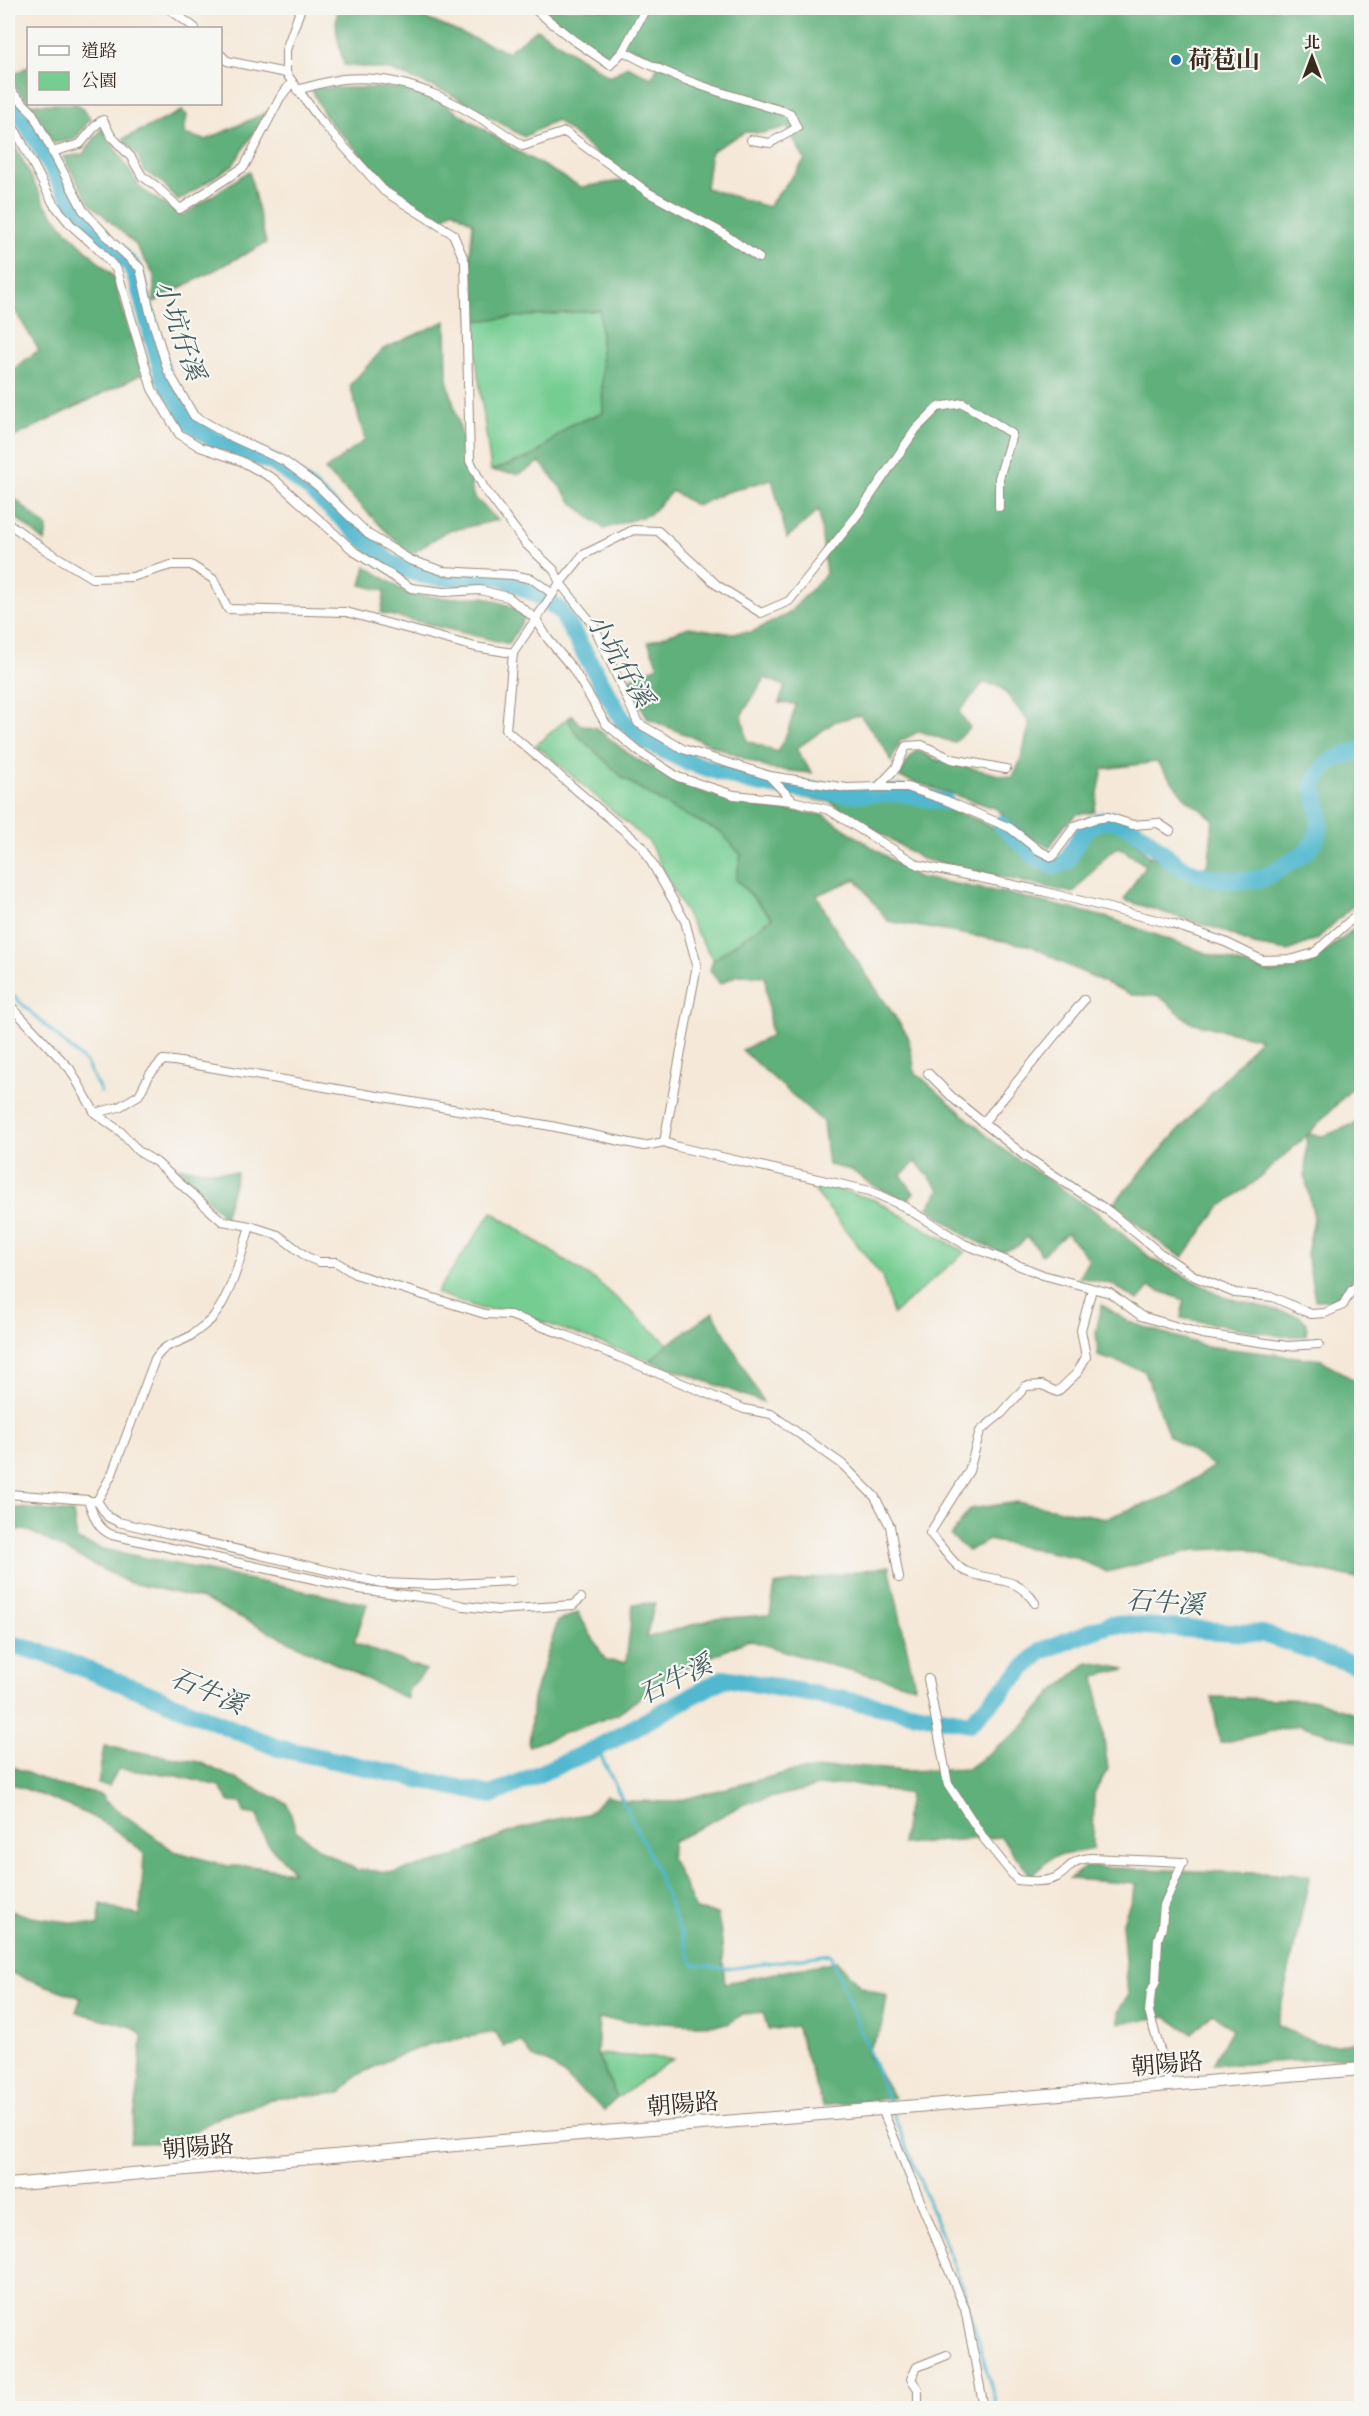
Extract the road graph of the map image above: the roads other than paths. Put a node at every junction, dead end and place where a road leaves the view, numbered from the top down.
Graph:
1 (168, 8) edge
2 (301, 8) edge
3 (532, 8) edge
4 (646, 8) edge
5 (194, 27) edge
6 (623, 51) junction
7 (222, 56) edge
8 (286, 73) junction
9 (295, 86) junction
10 (8, 88) edge
11 (8, 122) edge
12 (751, 140) dead end
13 (52, 152) junction
14 (759, 258) dead end
15 (999, 507) dead end
16 (8, 523) edge
17 (560, 583) junction
18 (553, 594) junction
19 (536, 619) junction
20 (513, 652) junction
21 (1006, 768) dead end
22 (770, 776) junction
23 (878, 787) junction
24 (793, 801) junction
25 (1170, 831) dead end
26 (1362, 910) edge
27 (1084, 1000) dead end
28 (8, 1003) edge
29 (928, 1073) dead end
30 (95, 1113) junction
31 (983, 1123) junction
32 (664, 1142) junction
33 (250, 1226) junction
34 (1362, 1281) edge
35 (1092, 1288) junction
36 (1319, 1344) dead end
37 (8, 1494) edge
38 (92, 1501) junction
39 (898, 1578) dead end
40 (512, 1581) dead end
41 (581, 1598) dead end
42 (1035, 1603) dead end
43 (928, 1679) dead end
44 (1362, 2069) edge
45 (1170, 2085) junction
46 (882, 2109) junction
47 (8, 2185) edge
48 (947, 2355) dead end
49 (912, 2409) edge
50 (984, 2409) edge

1 - 5 street
2 - 8 street
3 - 6 street
4 - 6 street
6 - 12 street
7 - 8 street
8 - 9 street
9 - 13 street
9 - 14 street
9 - 17 street
10 - 13 street
11 - 19 street
13 - 18 street
15 - 17 street
16 - 20 street
17 - 18 street
17 - 22 street
18 - 19 street
19 - 20 street
19 - 24 street
20 - 32 street
21 - 23 street
22 - 23 street
22 - 24 street
23 - 25 street
24 - 26 street
27 - 31 street
28 - 30 street
29 - 31 street
30 - 32 street
30 - 33 street
31 - 34 street
32 - 35 street
33 - 38 street
33 - 39 street
35 - 36 street
35 - 42 street
37 - 38 street
38 - 40 street
38 - 41 street
43 - 45 street
44 - 45 main road, 朝陽路
45 - 46 main road, 朝陽路
46 - 47 main road, 朝陽路
46 - 50 street
48 - 49 street

